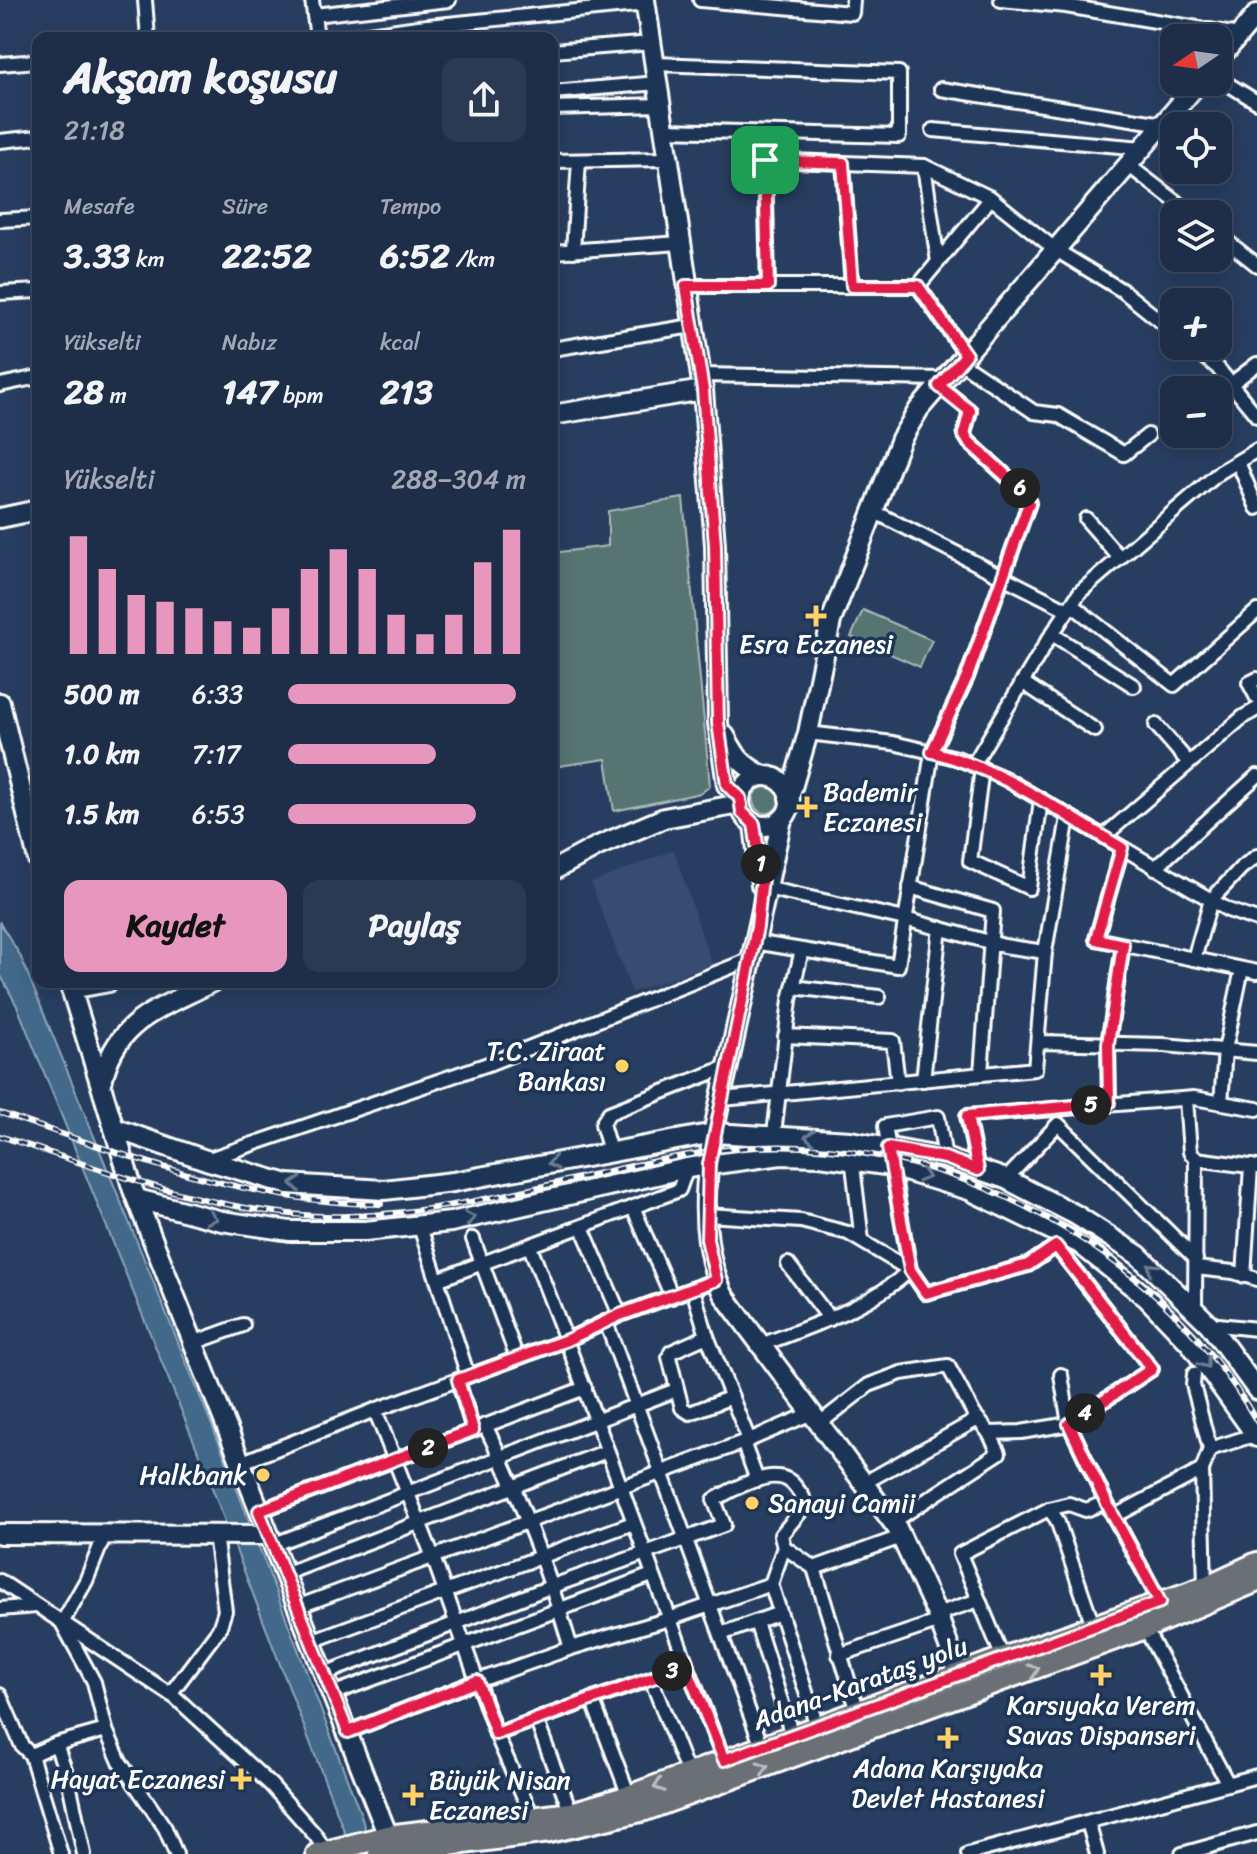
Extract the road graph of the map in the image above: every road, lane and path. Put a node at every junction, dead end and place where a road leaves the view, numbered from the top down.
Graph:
1 (145, 0) edge
2 (312, 0) edge
3 (449, 0) edge
4 (700, 0) edge
5 (853, 0) edge
6 (1001, 0) edge
7 (1120, 0) edge
8 (645, 2) edge
9 (1257, 14) edge
10 (314, 15) junction
11 (1116, 15) junction
12 (148, 32) edge
13 (316, 32) edge
14 (383, 32) edge
15 (1239, 35) junction
16 (652, 43) junction
17 (1232, 43) edge
18 (558, 51) edge
19 (32, 61) edge
20 (0, 64) edge
21 (655, 64) junction
22 (658, 83) junction
23 (1232, 87) edge
24 (941, 89) dead end
25 (558, 91) edge
26 (1187, 96) edge
27 (1257, 102) edge
28 (661, 105) junction
29 (558, 108) edge
30 (1173, 112) edge
31 (1160, 124) edge
32 (1160, 128) edge
33 (664, 130) junction
34 (933, 130) dead end
35 (32, 138) edge
36 (0, 141) edge
37 (1143, 148) junction
38 (668, 159) junction
39 (558, 161) edge
40 (579, 161) junction
41 (843, 163) junction
42 (1128, 165) junction
43 (924, 166) junction
44 (991, 198) junction
45 (1174, 200) edge
46 (32, 218) edge
47 (0, 220) edge
48 (680, 243) junction
49 (1232, 245) edge
50 (1056, 250) junction
51 (573, 251) junction
52 (558, 252) edge
53 (938, 262) junction
54 (1257, 265) edge
55 (686, 286) junction
56 (768, 286) junction
57 (852, 286) junction
58 (918, 286) junction
59 (32, 291) edge
60 (0, 293) edge
61 (1160, 321) edge
62 (692, 326) junction
63 (558, 348) edge
64 (963, 359) junction
65 (1208, 360) edge
66 (1257, 364) edge
67 (1224, 376) edge
68 (32, 378) edge
69 (701, 382) junction
70 (942, 382) junction
71 (1232, 383) edge
72 (0, 385) edge
73 (1232, 385) edge
74 (558, 414) edge
75 (1257, 416) edge
76 (1148, 435) dead end
77 (1257, 450) edge
78 (1238, 462) junction
79 (1257, 508) edge
80 (32, 511) edge
81 (873, 511) junction
82 (0, 518) edge
83 (1086, 519) dead end
84 (1120, 558) junction
85 (1004, 578) junction
86 (1070, 608) junction
87 (1257, 611) edge
88 (1052, 634) junction
89 (1257, 679) edge
90 (1022, 682) junction
91 (1134, 686) dead end
92 (814, 696) junction
93 (1257, 698) edge
94 (0, 703) edge
95 (1257, 709) edge
96 (718, 723) junction
97 (1156, 725) dead end
98 (1095, 730) dead end
99 (808, 733) junction
100 (932, 752) junction
101 (1189, 763) junction
102 (977, 767) junction
103 (768, 776) junction
104 (1257, 776) edge
105 (789, 798) junction
106 (1041, 800) junction
107 (740, 801) junction
108 (1068, 817) junction
109 (782, 819) junction
110 (754, 824) junction
111 (32, 835) edge
112 (1103, 837) junction
113 (1122, 848) junction
114 (1257, 856) edge
115 (558, 868) edge
116 (1155, 868) junction
117 (910, 887) junction
118 (766, 888) junction
119 (1211, 900) junction
120 (905, 919) junction
121 (1257, 920) edge
122 (940, 928) junction
123 (990, 942) junction
124 (754, 943) junction
125 (1123, 945) junction
126 (802, 950) junction
127 (1045, 952) junction
128 (1194, 959) junction
129 (1242, 969) junction
130 (1257, 972) edge
131 (793, 987) junction
132 (71, 988) edge
133 (200, 988) edge
134 (879, 997) dead end
135 (785, 1036) junction
136 (1038, 1042) junction
137 (1108, 1044) junction
138 (1225, 1050) junction
139 (1257, 1053) edge
140 (729, 1066) junction
141 (981, 1074) junction
142 (923, 1080) junction
143 (898, 1083) junction
144 (101, 1088) junction
145 (777, 1095) junction
146 (722, 1099) junction
147 (1186, 1099) junction
148 (1109, 1103) junction
149 (1221, 1103) junction
150 (1257, 1109) edge
151 (114, 1128) junction
152 (714, 1133) junction
153 (774, 1134) junction
154 (851, 1141) junction
155 (888, 1148) junction
156 (610, 1151) junction
157 (945, 1158) junction
158 (1196, 1159) junction
159 (206, 1160) junction
160 (852, 1160) junction
161 (709, 1164) junction
162 (891, 1167) junction
163 (1254, 1167) edge
164 (687, 1168) junction
165 (978, 1170) junction
166 (1006, 1179) junction
167 (137, 1199) junction
168 (633, 1207) junction
169 (707, 1215) junction
170 (420, 1227) junction
171 (582, 1227) junction
172 (473, 1239) dead end
173 (862, 1241) junction
174 (530, 1247) junction
175 (483, 1264) junction
176 (788, 1264) dead end
177 (1196, 1264) junction
178 (910, 1270) junction
179 (1250, 1278) edge
180 (437, 1280) junction
181 (716, 1280) junction
182 (693, 1290) junction
183 (672, 1297) junction
184 (1195, 1309) junction
185 (620, 1315) junction
186 (830, 1319) junction
187 (606, 1322) junction
188 (1209, 1324) junction
189 (243, 1325) dead end
190 (1257, 1329) edge
191 (707, 1336) junction
192 (567, 1340) junction
193 (193, 1343) junction
194 (761, 1345) junction
195 (517, 1358) junction
196 (1250, 1370) edge
197 (1194, 1374) dead end
198 (1061, 1375) dead end
199 (463, 1378) junction
200 (585, 1388) junction
201 (676, 1390) junction
202 (1257, 1390) edge
203 (732, 1397) junction
204 (638, 1406) junction
205 (375, 1410) junction
206 (816, 1418) junction
207 (978, 1419) junction
208 (596, 1420) junction
209 (1069, 1424) junction
210 (479, 1427) junction
211 (989, 1433) junction
212 (1256, 1435) edge
213 (746, 1441) junction
214 (1210, 1449) junction
215 (607, 1451) junction
216 (501, 1456) junction
217 (394, 1461) junction
218 (240, 1463) junction
219 (1202, 1470) junction
220 (661, 1472) junction
221 (757, 1480) junction
222 (864, 1483) junction
223 (619, 1487) junction
224 (512, 1488) junction
225 (407, 1492) junction
226 (1106, 1502) junction
227 (1049, 1509) junction
228 (259, 1511) junction
229 (1115, 1516) junction
230 (526, 1521) junction
231 (633, 1523) junction
232 (419, 1524) junction
233 (897, 1530) junction
234 (1, 1533) edge
235 (105, 1534) junction
236 (216, 1534) junction
237 (267, 1538) junction
238 (687, 1539) junction
239 (784, 1547) junction
240 (644, 1552) junction
241 (433, 1557) junction
242 (540, 1557) junction
243 (1257, 1563) edge
244 (814, 1568) junction
245 (284, 1574) junction
246 (652, 1575) junction
247 (0, 1581) edge
248 (1257, 1581) edge
249 (771, 1584) junction
250 (550, 1587) junction
251 (1205, 1587) junction
252 (445, 1592) junction
253 (979, 1600) junction
254 (1160, 1602) junction
255 (710, 1605) junction
256 (36, 1606) junction
257 (297, 1607) junction
258 (558, 1608) junction
259 (0, 1609) edge
260 (780, 1613) junction
261 (938, 1618) junction
262 (669, 1619) junction
263 (455, 1622) junction
264 (756, 1622) junction
265 (62, 1623) junction
266 (1093, 1625) junction
267 (1145, 1628) junction
268 (721, 1634) junction
269 (311, 1641) junction
270 (463, 1644) junction
271 (571, 1648) junction
272 (839, 1655) junction
273 (1003, 1658) junction
274 (686, 1666) junction
275 (324, 1674) junction
276 (959, 1674) junction
277 (651, 1679) junction
278 (477, 1681) junction
279 (170, 1694) junction
280 (332, 1694) junction
281 (0, 1695) edge
282 (592, 1699) junction
283 (858, 1712) junction
284 (536, 1719) junction
285 (817, 1726) junction
286 (106, 1730) junction
287 (348, 1732) junction
288 (496, 1734) junction
289 (792, 1735) junction
290 (56, 1744) junction
291 (762, 1747) junction
292 (31, 1755) junction
293 (724, 1760) junction
294 (689, 1776) junction
295 (1257, 1776) edge
296 (1228, 1784) junction
297 (629, 1796) junction
298 (571, 1813) junction
299 (533, 1818) junction
300 (1088, 1822) junction
301 (1257, 1833) edge
302 (477, 1840) junction
303 (383, 1845) edge
304 (329, 1851) edge
305 (61, 1854) edge
306 (84, 1854) edge
307 (176, 1854) edge
308 (461, 1854) edge
309 (968, 1854) edge
310 (1097, 1854) edge
311 (1182, 1854) edge

1 - 12 street
2 - 10 street
3 - 10 street
4 - 5 street
6 - 11 street
7 - 11 street
8 - 14 street
8 - 16 main road
9 - 15 main road
10 - 13 street
11 - 15 street
15 - 17 main road
16 - 18 street
16 - 21 main road
19 - 20 street
21 - 22 main road
21 - 33 street
22 - 25 street
22 - 28 main road
23 - 27 street
24 - 31 street
26 - 30 main road
28 - 29 street
28 - 33 main road
32 - 37 main road
33 - 38 main road
34 - 37 street
35 - 36 street
37 - 42 main road
38 - 40 street
38 - 48 main road
39 - 40 street
40 - 51 street
41 - 43 street
41 - 56 street
41 - 57 street
42 - 45 street
42 - 50 main road
43 - 44 street
43 - 53 street
44 - 50 street
44 - 53 street
46 - 47 street
48 - 51 street
48 - 55 main road
49 - 54 street
50 - 61 street
50 - 64 main road
51 - 52 street
53 - 58 street
55 - 56 street
55 - 62 main road
56 - 57 street
57 - 58 street
58 - 64 street
59 - 60 street
62 - 63 street
62 - 69 main road
64 - 70 main road
64 - 76 street
65 - 67 street
66 - 71 street
68 - 72 street
69 - 70 street
69 - 74 main road
69 - 96 main road
70 - 81 main road
70 - 85 street
73 - 75 street
77 - 78 street
78 - 79 street
78 - 84 street
80 - 82 main road
81 - 85 street
81 - 92 main road
83 - 84 street
84 - 86 street
85 - 86 street
85 - 100 street
86 - 87 street
86 - 88 street
88 - 90 street
88 - 91 street
89 - 93 street
90 - 98 street
90 - 102 street
92 - 99 main road
92 - 103 main road
94 - 111 main road
95 - 101 street
96 - 103 main road
96 - 107 main road
97 - 101 street
99 - 100 street
99 - 105 main road
100 - 102 street
100 - 117 street
101 - 112 street
102 - 106 street
102 - 106 street
103 - 105 main road
103 - 107 main road
104 - 116 street
105 - 109 main road
106 - 108 street
107 - 110 main road
107 - 115 main road
108 - 112 street
108 - 127 street
109 - 110 main road
109 - 118 main road
110 - 124 main road
112 - 113 street
113 - 116 street
113 - 125 street
114 - 119 street
116 - 119 street
117 - 120 street
117 - 123 street
118 - 120 street
118 - 124 main road
119 - 121 street
119 - 128 street
120 - 122 street
120 - 126 street
122 - 123 street
122 - 142 street
123 - 127 street
123 - 141 street
124 - 126 street
124 - 140 main road
124 - 159 street
125 - 128 street
125 - 137 street
126 - 131 street
127 - 136 street
128 - 129 street
129 - 130 street
129 - 138 street
131 - 134 street
131 - 135 street
132 - 144 main road
133 - 144 main road
135 - 143 street
135 - 145 street
136 - 137 street
136 - 141 street
137 - 138 street
137 - 148 street
138 - 139 street
138 - 149 street
140 - 146 main road
140 - 156 street
141 - 142 street
142 - 143 street
143 - 145 street
144 - 151 main road
145 - 146 street
145 - 153 street
146 - 152 main road
147 - 148 street
147 - 149 street
147 - 158 street
148 - 165 street
149 - 150 street
151 - 159 main road
151 - 167 main road
152 - 153 main road
152 - 156 main road
152 - 161 main road
154 -> 153 main road
154 - 155 main road
154 - 160 street
155 - 157 main road
155 - 157 street
155 - 162 street
156 -> 159 main road
157 - 165 main road
158 - 163 street
158 - 177 street
160 - 161 main road
160 - 162 main road
160 - 173 street
161 - 164 main road
161 - 169 main road
162 - 178 street
162 -> 212 main road
163 - 179 street
164 - 168 street
170 -> 164 main road
165 - 166 main road
166 - 177 street
184 -> 166 main road
167 -> 170 main road
167 - 193 main road
168 - 171 street
168 - 183 street
169 - 173 street
169 - 181 main road
170 - 180 street
171 - 174 street
171 - 185 street
172 - 175 street
173 - 178 street
174 - 175 street
174 - 192 street
175 - 180 street
175 - 195 street
176 - 186 street
177 - 179 street
177 - 184 street
178 - 186 street
178 - 209 street
180 - 199 street
181 - 182 street
181 - 194 main road
182 - 183 street
182 - 191 street
183 - 185 street
184 - 188 main road
185 - 187 street
186 - 194 street
187 - 192 street
187 - 204 street
188 - 190 street
188 - 196 main road
189 - 193 street
191 - 201 street
191 - 203 street
192 - 195 street
192 - 200 street
193 - 218 main road
194 - 206 main road
195 - 199 street
196 - 202 main road
197 - 214 street
198 - 209 street
199 - 205 street
199 - 210 street
200 - 208 street
200 - 210 street
201 - 203 street
201 - 204 street
203 - 213 street
204 - 208 street
204 - 220 street
205 - 217 street
205 - 218 street
206 - 207 street
206 - 213 street
206 - 222 main road
207 - 211 street
207 - 222 street
208 - 215 street
208 - 216 street
209 - 211 street
209 - 226 street
210 - 216 street
210 - 217 street
211 - 233 street
212 - 214 street
213 - 220 street
213 - 221 street
214 - 219 street
215 - 223 street
215 - 224 street
216 - 224 street
216 - 225 street
217 - 225 street
217 - 228 street
218 - 228 main road
219 - 229 street
219 - 251 street
220 - 223 street
220 - 238 street
221 - 238 street
221 - 239 street
222 - 233 main road
223 - 230 street
223 - 231 street
224 - 230 street
224 - 232 street
225 - 232 street
225 - 237 street
226 - 227 street
226 - 229 street
227 - 253 street
227 - 266 street
228 - 237 main road
229 - 254 street
230 - 241 street
230 - 242 street
231 - 240 street
231 - 242 street
232 - 241 street
232 - 245 street
233 - 244 street
233 - 261 main road
234 - 235 main road
235 - 236 main road
235 - 265 street
236 - 237 main road
236 - 279 street
237 - 245 main road
238 - 240 street
238 - 255 street
239 - 244 street
239 - 249 street
240 - 246 street
240 - 250 street
241 - 252 street
241 - 257 street
242 - 250 street
242 - 252 street
243 - 251 main road, Adana-Karataş yolu
244 - 272 street
245 - 257 main road
246 - 258 street
246 - 262 street
247 - 256 street
248 - 267 main road, Adana-Karataş yolu
249 - 255 street
249 - 260 street
250 - 258 street
250 - 263 street
251 - 254 main road, Adana-Karataş yolu
252 - 263 street
252 - 269 street
253 - 261 street
253 - 273 street
254 - 266 main road, Adana-Karataş yolu
255 - 262 street
255 - 268 street
256 - 259 street
256 - 265 street
257 - 269 main road
258 - 270 street
258 - 271 street
260 - 264 street
260 - 285 street
261 - 272 street
261 - 276 main road
262 - 271 street
262 - 274 street
263 - 270 street
263 - 275 street
264 - 268 street
264 - 289 street
265 - 279 street
265 - 286 street
266 - 273 main road, Adana-Karataş yolu
267 - 296 street
302 -> 267 main road, Adana-Karataş yolu
268 - 291 street
269 - 275 main road
270 - 278 street
270 - 280 street
271 - 278 street
272 - 283 street
273 - 276 main road, Adana-Karataş yolu
274 - 277 street
274 - 293 street
275 - 280 main road
276 - 283 main road, Adana-Karataş yolu
277 - 282 street
277 - 294 street
278 - 287 street
278 - 288 street
279 - 304 street
280 - 287 main road
281 - 292 street
282 - 284 street
282 - 297 street
283 - 285 main road, Adana-Karataş yolu
284 - 288 street
284 - 298 street
285 - 289 main road, Adana-Karataş yolu
286 - 290 street
286 - 307 street
287 - 303 main road
288 - 299 street
289 - 291 main road, Adana-Karataş yolu
290 - 292 street
290 - 306 street
291 - 293 main road, Adana-Karataş yolu
292 - 305 street
293 - 294 main road, Adana-Karataş yolu
294 -> 297 main road, Adana-Karataş yolu
295 - 296 street
296 - 300 street
297 - 298 main road, Adana-Karataş yolu
298 - 299 main road, Adana-Karataş yolu
299 - 303 main road, Adana-Karataş yolu
300 - 309 street
300 - 310 street
301 - 311 street
302 - 303 main road, Adana-Karataş yolu
302 - 308 street
303 - 304 main road

